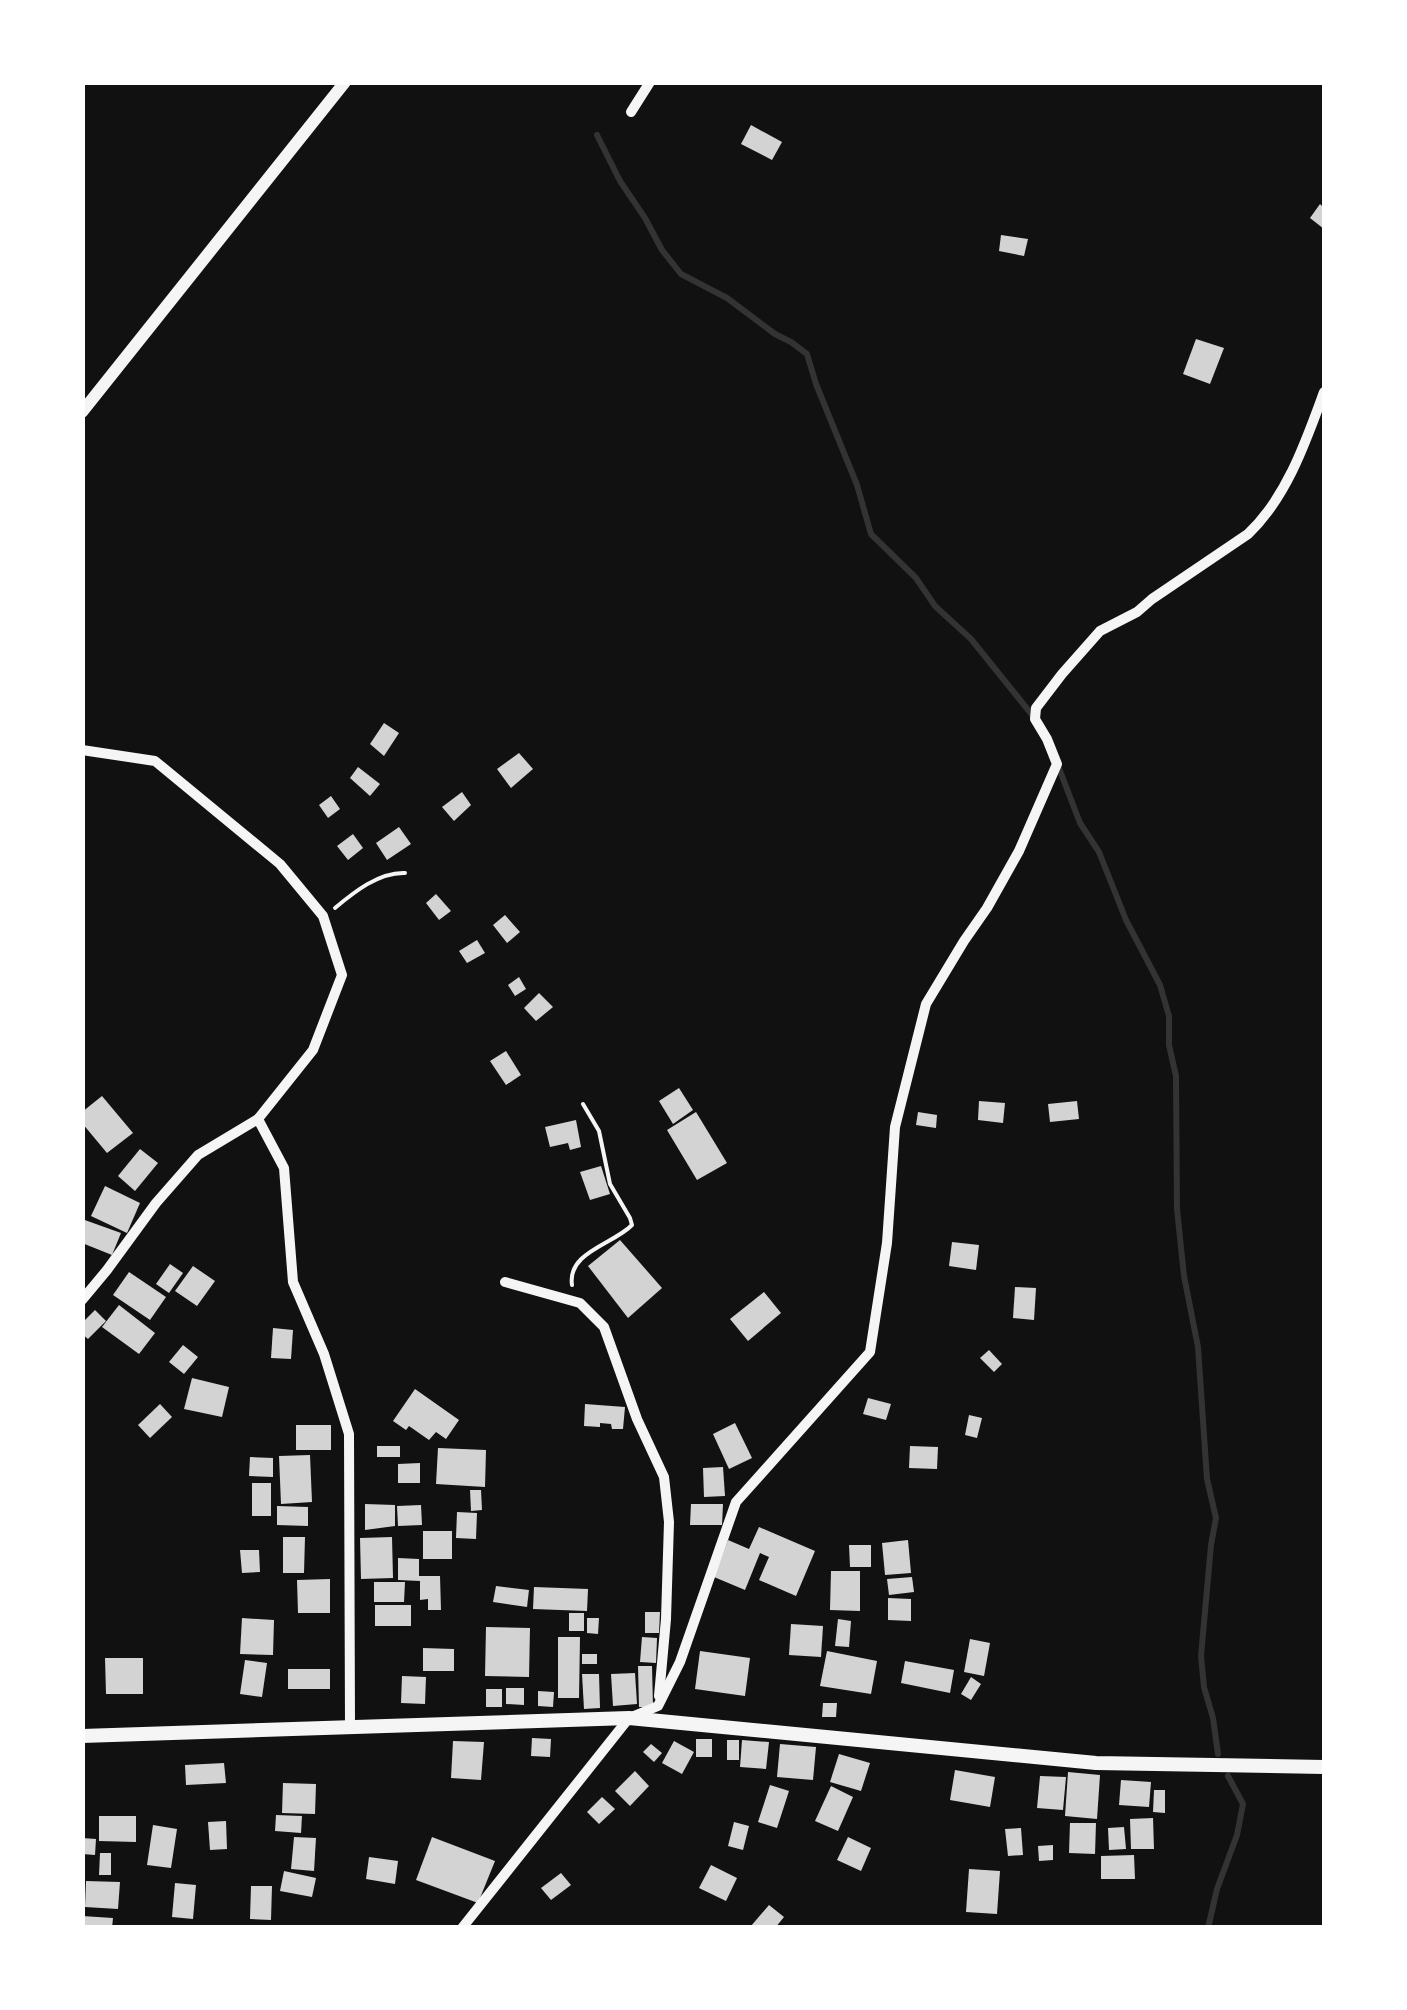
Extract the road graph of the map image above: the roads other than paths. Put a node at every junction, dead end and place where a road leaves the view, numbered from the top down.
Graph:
1 (345, 82) edge
2 (650, 82) edge
3 (630, 112) dead end
4 (1324, 392) edge
5 (82, 412) edge
6 (82, 750) edge
7 (258, 1119) junction
8 (504, 1282) dead end
9 (82, 1300) edge
10 (658, 1706) junction
11 (629, 1718) junction
12 (350, 1726) junction
13 (82, 1736) edge
14 (1324, 1768) edge
15 (462, 1928) edge

1 - 5 street
2 - 3 street
4 - 10 street
6 - 7 street
7 - 9 street
7 - 12 street
8 - 10 street
10 - 11 street
11 - 12 main road
11 - 14 main road
11 - 15 street
12 - 13 main road

